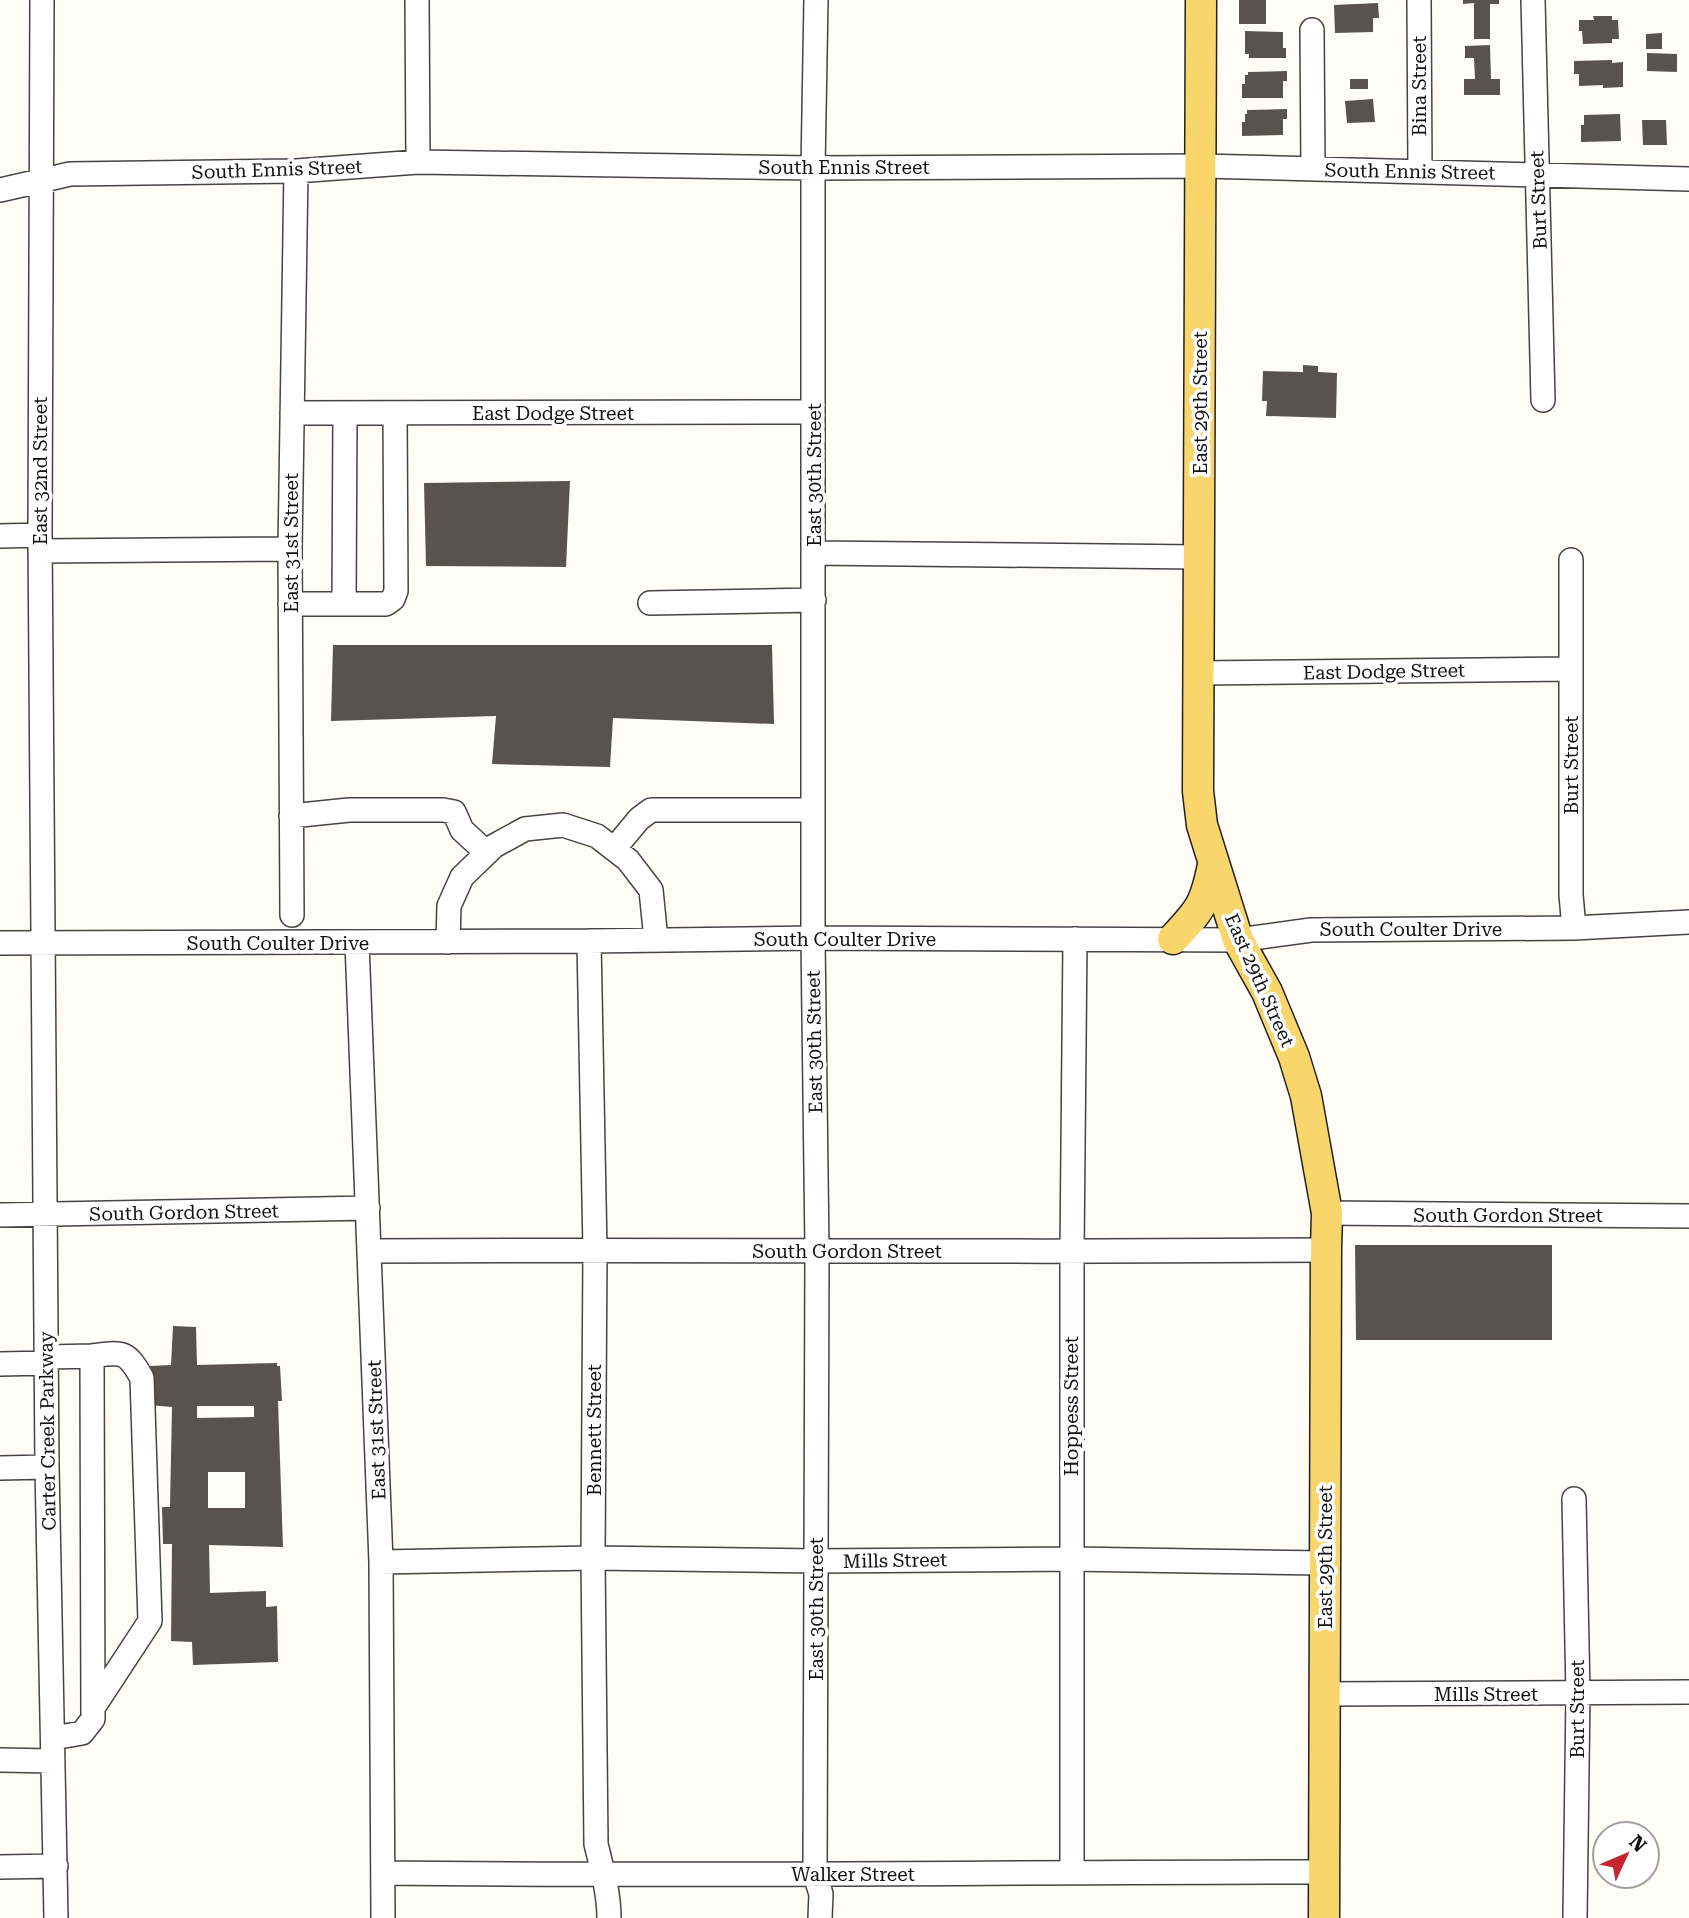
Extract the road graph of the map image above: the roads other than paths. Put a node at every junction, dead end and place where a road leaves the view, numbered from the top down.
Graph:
1 (42, 0) edge
2 (417, 0) edge
3 (816, 0) edge
4 (1202, 0) edge
5 (1419, 0) edge
6 (1533, 0) edge
7 (1312, 30) dead end
8 (418, 162) junction
9 (1202, 166) junction
10 (813, 168) junction
11 (1313, 169) junction
12 (296, 171) junction
13 (1420, 172) junction
14 (1537, 173) junction
15 (1689, 178) edge
16 (40, 182) junction
17 (0, 190) edge
18 (1544, 400) dead end
19 (813, 412) junction
20 (292, 413) junction
21 (345, 413) junction
22 (395, 413) junction
23 (0, 536) edge
24 (40, 543) junction
25 (290, 549) junction
26 (814, 553) junction
27 (1198, 557) junction
28 (1571, 560) dead end
29 (814, 600) junction
30 (650, 603) dead end
31 (290, 604) junction
32 (344, 604) junction
33 (1570, 669) junction
34 (1198, 673) junction
35 (813, 810) junction
36 (292, 816) junction
37 (614, 849) junction
38 (487, 853) junction
39 (1213, 865) junction
40 (292, 915) dead end
41 (1689, 922) edge
42 (1574, 928) junction
43 (813, 938) junction
44 (1074, 939) junction
45 (1173, 939) junction
46 (656, 940) junction
47 (1238, 940) junction
48 (589, 941) junction
49 (448, 942) junction
50 (0, 943) edge
51 (44, 943) junction
52 (358, 943) junction
53 (368, 1208) junction
54 (1328, 1213) junction
55 (45, 1214) junction
56 (0, 1215) edge
57 (1689, 1216) edge
58 (595, 1250) junction
59 (1326, 1250) junction
60 (369, 1251) junction
61 (817, 1251) junction
62 (1072, 1252) junction
63 (92, 1356) junction
64 (47, 1360) junction
65 (0, 1364) edge
66 (47, 1467) junction
67 (0, 1468) edge
68 (1574, 1499) dead end
69 (593, 1558) junction
70 (1071, 1559) junction
71 (816, 1561) junction
72 (381, 1562) junction
73 (1324, 1563) junction
74 (1689, 1692) edge
75 (1324, 1694) junction
76 (1578, 1694) junction
77 (93, 1708) junction
78 (53, 1749) junction
79 (0, 1760) edge
80 (56, 1866) junction
81 (0, 1867) edge
82 (1072, 1872) junction
83 (1324, 1872) junction
84 (383, 1873) junction
85 (815, 1875) junction
86 (604, 1876) junction
87 (56, 1918) edge
88 (383, 1918) edge
89 (609, 1918) edge
90 (820, 1918) edge
91 (1324, 1918) edge
92 (1575, 1918) edge

1 - 16 street, East 32nd Street
2 - 8 street
3 - 10 street, East 30th Street
4 - 9 main road, East 29th Street
5 - 13 street, Bina Street
6 - 14 street, Burt Street
7 - 11 street
8 - 10 street, South Ennis Street
8 - 12 street, South Ennis Street
9 - 10 street, South Ennis Street
9 - 11 street, South Ennis Street
9 - 27 main road, East 29th Street
10 - 19 street, East 30th Street
11 - 13 street, South Ennis Street
12 - 16 street, South Ennis Street
12 - 20 street, East 31st Street
13 - 14 street, South Ennis Street
14 - 15 street, South Ennis Street
14 - 18 street, Burt Street
16 - 17 street, South Ennis Street
16 - 24 street, East 32nd Street
19 - 22 street, East Dodge Street
19 - 26 street, East 30th Street
20 - 21 street, East Dodge Street
20 - 25 street, East 31st Street
21 - 22 street, East Dodge Street
21 - 32 street
22 - 32 street
23 - 24 street
24 - 25 street
24 - 51 street, East 32nd Street
25 - 31 street, East 31st Street
26 - 27 street
26 - 29 street, East 30th Street
27 - 34 main road, East 29th Street
28 - 33 street, Burt Street
29 - 30 street
29 - 35 street, East 30th Street
31 - 32 street
31 - 36 street, East 31st Street
33 - 34 street, East Dodge Street
33 - 42 street, Burt Street
34 - 39 main road, East 29th Street
35 - 37 street
35 - 43 street, East 30th Street
36 - 38 street
36 - 40 street, East 31st Street
37 - 38 street
37 - 46 street
38 - 49 street
39 - 45 main road
39 - 47 main road, East 29th Street
41 - 42 street, South Coulter Drive
42 - 47 street, South Coulter Drive
43 - 44 street, South Coulter Drive
43 - 46 street, South Coulter Drive
43 - 61 street, East 30th Street
44 - 45 street, South Coulter Drive
44 - 62 street, Hoppess Street
45 - 47 street, South Coulter Drive
46 - 48 street, South Coulter Drive
47 - 54 main road, East 29th Street
48 - 49 street, South Coulter Drive
48 - 58 street, Bennett Street
49 - 52 street, South Coulter Drive
50 - 51 street, South Coulter Drive
51 - 52 street, South Coulter Drive
51 - 55 street, Carter Creek Parkway
52 - 53 street, East 31st Street
53 - 55 street, South Gordon Street
53 - 60 street, East 31st Street
54 - 57 street, South Gordon Street
54 - 59 main road, East 29th Street
55 - 56 street, South Gordon Street
55 - 64 street, Carter Creek Parkway
58 - 60 street, South Gordon Street
58 - 61 street, South Gordon Street
58 - 69 street, Bennett Street
59 - 62 street, South Gordon Street
59 - 73 main road, East 29th Street
60 - 72 street, East 31st Street
61 - 62 street, South Gordon Street
61 - 71 street, East 30th Street
62 - 70 street, Hoppess Street
63 - 64 street
63 - 77 street
63 - 77 street
64 - 65 street
64 - 66 street, Carter Creek Parkway
66 - 67 street
66 - 78 street, Carter Creek Parkway
68 - 76 street, Burt Street
69 - 71 street, Mills Street
69 - 72 street, Mills Street
69 - 86 street, Bennett Street
70 - 71 street, Mills Street
70 - 73 street, Mills Street
70 - 82 street, Hoppess Street
71 - 85 street, East 30th Street
72 - 84 street, East 31st Street
73 - 75 main road, East 29th Street
74 - 76 street, Mills Street
75 - 76 street, Mills Street
75 - 83 main road, East 29th Street
76 - 92 street, Burt Street
77 - 78 street
78 - 79 street
78 - 80 street, Carter Creek Parkway
80 - 81 street
80 - 87 street, Carter Creek Parkway
82 - 83 street, Walker Street
82 - 85 street, Walker Street
83 - 91 main road, East 29th Street
84 - 86 street, Walker Street
84 - 88 street, East 31st Street
85 - 86 street, Walker Street
85 - 90 street, East 30th Street
86 - 89 street, Bennett Street

